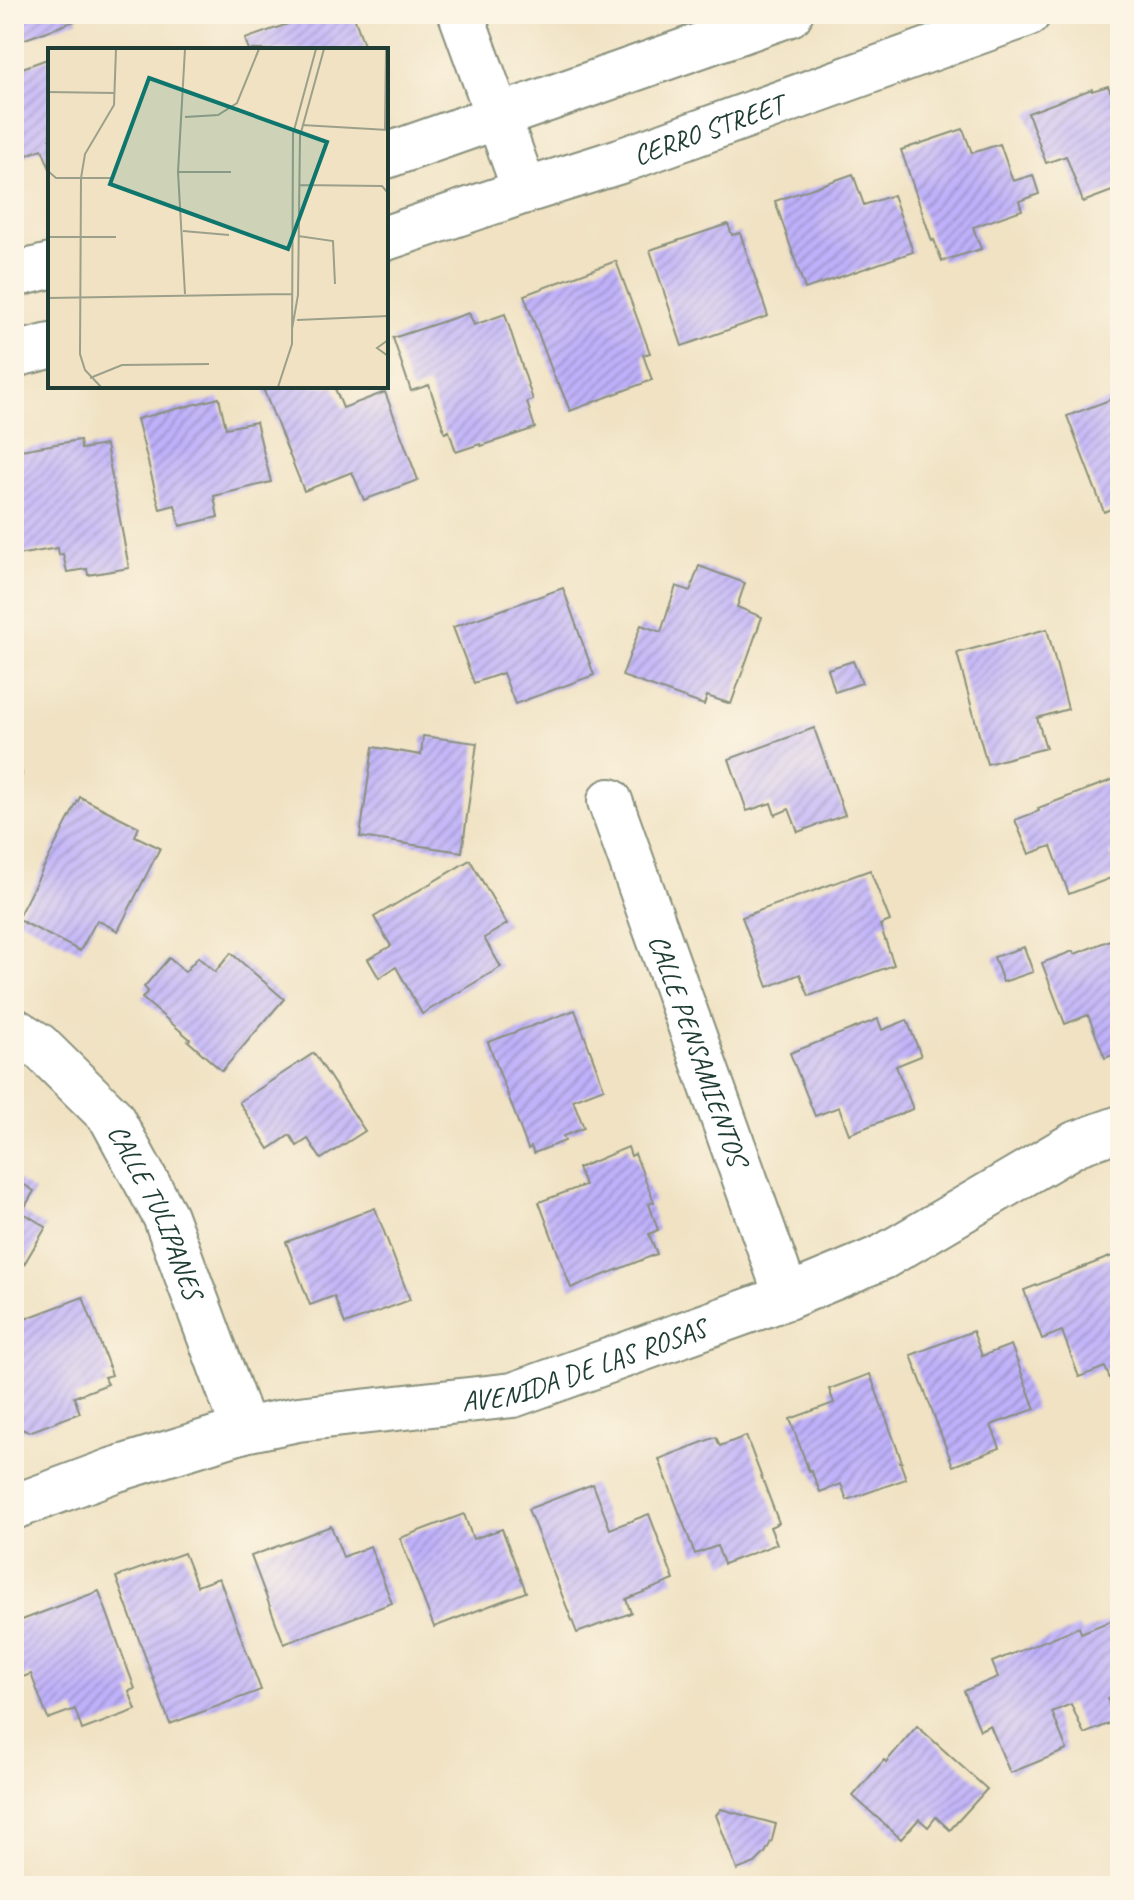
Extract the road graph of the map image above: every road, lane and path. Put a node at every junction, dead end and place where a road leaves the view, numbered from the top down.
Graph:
1 (461, 14) edge
2 (790, 14) edge
3 (1028, 14) edge
4 (498, 117) junction
5 (388, 155) edge
6 (525, 191) junction
7 (388, 237) edge
8 (48, 266) edge
9 (14, 275) edge
10 (48, 346) edge
11 (14, 355) edge
12 (610, 801) dead end
13 (14, 1030) edge
14 (1120, 1128) edge
15 (787, 1297) junction
16 (244, 1430) junction
17 (14, 1507) edge

1 - 4 street
2 - 4 street
3 - 6 street, CERRO STREET
4 - 5 street
4 - 6 street
6 - 7 street, CERRO STREET
8 - 9 street
10 - 11 street
12 - 15 street, CALLE PENSAMIENTOS
13 - 16 street, CALLE TULIPANES
14 - 15 street, AVENIDA DE LAS ROSAS
15 - 16 street, AVENIDA DE LAS ROSAS
16 - 17 street, AVENIDA DE LAS ROSAS

